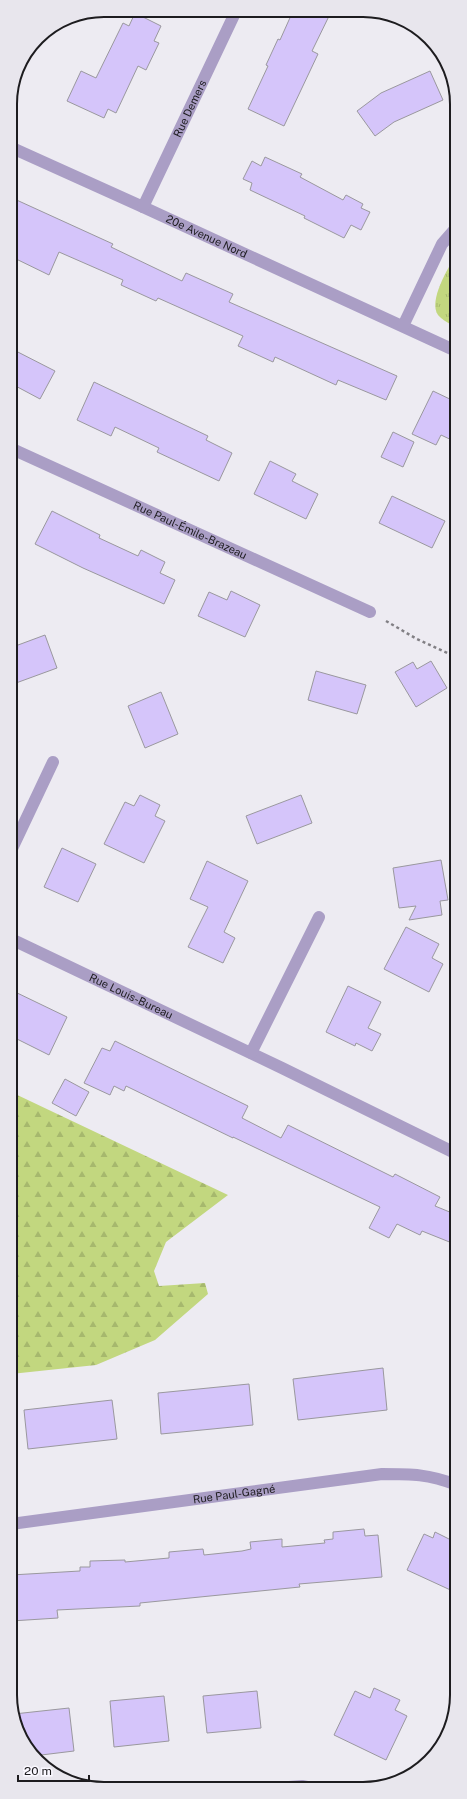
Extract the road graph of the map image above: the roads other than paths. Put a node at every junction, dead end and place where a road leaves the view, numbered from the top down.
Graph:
1 (233, 17) edge
2 (17, 150) edge
3 (143, 206) junction
4 (450, 235) edge
5 (403, 326) junction
6 (450, 348) edge
7 (17, 451) edge
8 (370, 612) road end
9 (53, 762) dead end
10 (17, 838) edge
11 (319, 917) dead end
12 (17, 942) edge
13 (251, 1054) junction
14 (450, 1151) edge
15 (450, 1483) edge
16 (17, 1523) edge

1 - 3 street, Rue Demers
2 - 3 street, 20e Avenue Nord
3 - 5 street, 20e Avenue Nord
4 - 5 street
5 - 6 street, 20e Avenue Nord
7 - 8 street, Rue Paul-Émile-Brazeau
9 - 10 street
11 - 13 street
12 - 13 street, Rue Louis-Bureau
13 - 14 street, Rue Louis-Bureau
15 - 16 street, Rue Paul-Gagné

